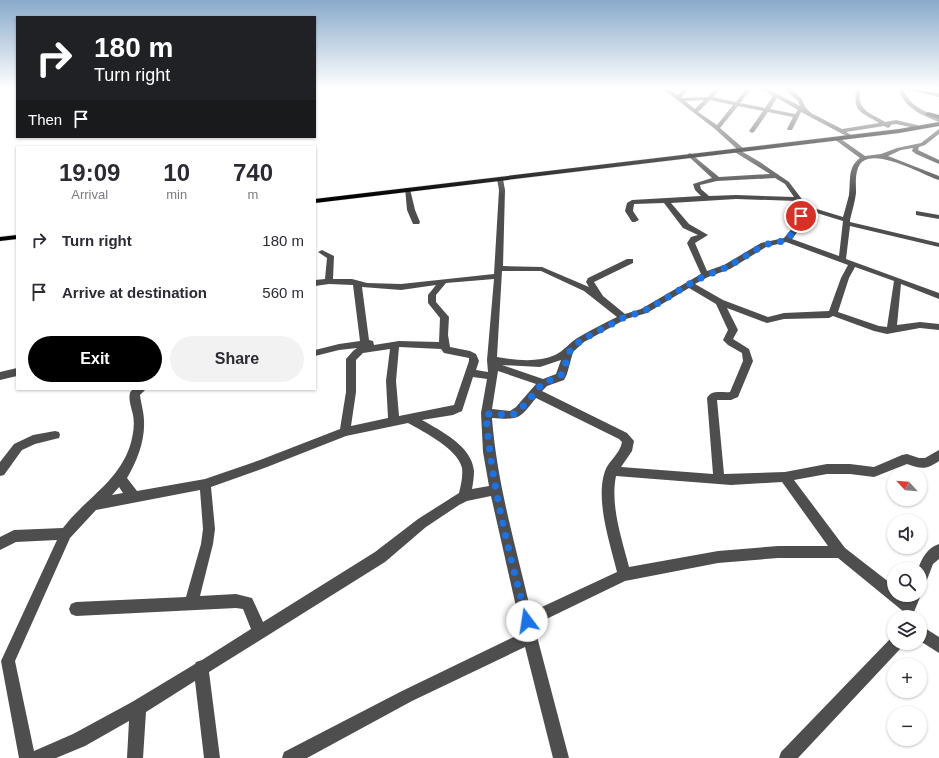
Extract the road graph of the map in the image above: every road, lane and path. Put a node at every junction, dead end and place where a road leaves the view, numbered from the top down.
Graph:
1 (712, 124) edge
2 (720, 124) edge
3 (756, 124) edge
4 (792, 124) edge
5 (828, 124) edge
6 (884, 124) edge
7 (886, 124) edge
8 (907, 124) edge
9 (914, 126) junction
10 (938, 126) edge
11 (717, 128) junction
12 (790, 129) dead end
13 (895, 129) junction
14 (752, 131) dead end
15 (840, 131) junction
16 (882, 132) junction
17 (850, 136) junction
18 (836, 138) junction
19 (916, 146) junction
20 (738, 149) junction
21 (690, 155) junction
22 (882, 156) junction
23 (864, 158) junction
24 (939, 162) edge
25 (777, 176) junction
26 (939, 178) edge
27 (500, 179) junction
28 (717, 179) junction
29 (407, 189) junction
30 (706, 198) junction
31 (799, 199) junction
32 (666, 201) junction
33 (316, 202) edge
34 (805, 207) junction
35 (919, 213) dead end
36 (939, 216) edge
37 (634, 220) dead end
38 (416, 222) dead end
39 (846, 222) junction
40 (16, 237) edge
41 (0, 239) edge
42 (787, 240) junction
43 (939, 245) edge
44 (322, 252) dead end
45 (842, 259) junction
46 (630, 261) dead end
47 (853, 264) junction
48 (499, 272) junction
49 (705, 276) junction
50 (898, 280) junction
51 (329, 281) junction
52 (444, 281) junction
53 (316, 283) edge
54 (357, 283) junction
55 (688, 284) junction
56 (939, 296) edge
57 (600, 298) junction
58 (720, 302) junction
59 (833, 313) junction
60 (623, 318) junction
61 (939, 327) edge
62 (892, 329) junction
63 (365, 343) junction
64 (391, 345) junction
65 (444, 346) junction
66 (570, 351) junction
67 (316, 353) edge
68 (492, 367) junction
69 (16, 372) edge
70 (469, 373) junction
71 (0, 376) edge
72 (543, 383) junction
73 (140, 390) edge
74 (536, 392) junction
75 (486, 414) junction
76 (411, 418) junction
77 (394, 421) junction
78 (345, 432) junction
79 (55, 435) dead end
80 (939, 455) edge
81 (0, 471) edge
82 (611, 471) junction
83 (785, 477) junction
84 (120, 478) junction
85 (719, 479) junction
86 (205, 484) junction
87 (496, 490) junction
88 (465, 496) junction
89 (136, 498) junction
90 (89, 507) junction
91 (66, 534) junction
92 (0, 544) edge
93 (939, 550) edge
94 (840, 552) junction
95 (927, 562) edge
96 (624, 575) junction
97 (887, 589) edge
98 (191, 603) junction
99 (76, 609) dead end
100 (527, 621) junction
101 (259, 633) junction
102 (530, 637) junction
103 (927, 637) edge
104 (939, 646) edge
105 (889, 650) edge
106 (201, 667) junction
107 (138, 708) junction
108 (27, 758) edge
109 (36, 758) edge
110 (135, 758) edge
111 (212, 758) edge
112 (290, 758) edge
113 (561, 758) edge
114 (787, 758) edge

1 - 11 street
2 - 11 street
3 - 14 street
4 - 12 street
5 - 15 street
6 - 15 street
7 - 13 street
8 - 9 street
9 - 10 main road
9 - 13 main road
10 - 16 main road
10 - 19 street
11 - 20 street
13 - 16 main road
15 - 17 street
16 - 17 main road
17 - 18 main road
18 - 20 main road
18 - 23 street
19 - 22 street
19 - 24 street
20 - 21 main road
20 - 25 street
21 - 27 main road
21 - 28 street
22 - 23 street
22 - 26 street
23 - 39 street
25 - 28 street
25 - 31 street
27 - 29 main road
27 - 48 street
28 - 30 street
29 - 33 main road
29 - 38 street
30 - 31 street
30 - 32 street
31 - 34 street
32 - 37 street
32 - 49 street
34 - 39 street
34 - 42 street
35 - 36 street
39 - 43 street
39 - 45 street
40 - 41 main road
42 - 45 street
42 - 49 street
44 - 51 street
45 - 47 street
46 - 57 street
47 - 50 street
47 - 59 street
48 - 52 street
48 - 57 street
48 - 68 street
49 - 55 street
50 - 56 street
50 - 62 street
51 - 53 street
51 - 54 street
52 - 54 street
52 - 65 street
54 - 63 street
55 - 58 street
55 - 60 street
57 - 60 street
58 - 59 street
58 - 85 street
59 - 62 street
60 - 66 street
61 - 62 street
63 - 64 street
63 - 67 street
64 - 65 street
64 - 77 street
64 - 78 street
65 - 70 street
66 - 68 street
66 - 72 street
68 - 70 street
68 - 72 street
68 - 75 street
69 - 71 street
70 - 76 street
72 - 74 street
73 - 84 street
74 - 75 street
74 - 82 street
75 - 87 street
76 - 77 street
76 - 88 street
77 - 78 street
78 - 86 street
79 - 81 street
80 - 83 street
82 - 85 street
82 - 96 street
83 - 85 street
83 - 94 street
84 - 89 street
84 - 90 street
86 - 89 street
86 - 98 street
87 - 88 street
87 - 100 street
88 - 101 street
89 - 90 street
90 - 91 street
91 - 92 street
91 - 108 street
93 - 95 street
94 - 96 street
94 - 97 street
96 - 100 street
98 - 99 street
98 - 101 street
100 - 102 street
101 - 106 street
102 - 112 street
102 - 113 street
103 - 104 street
105 - 114 street
106 - 107 street
106 - 111 street
107 - 109 street
107 - 110 street

